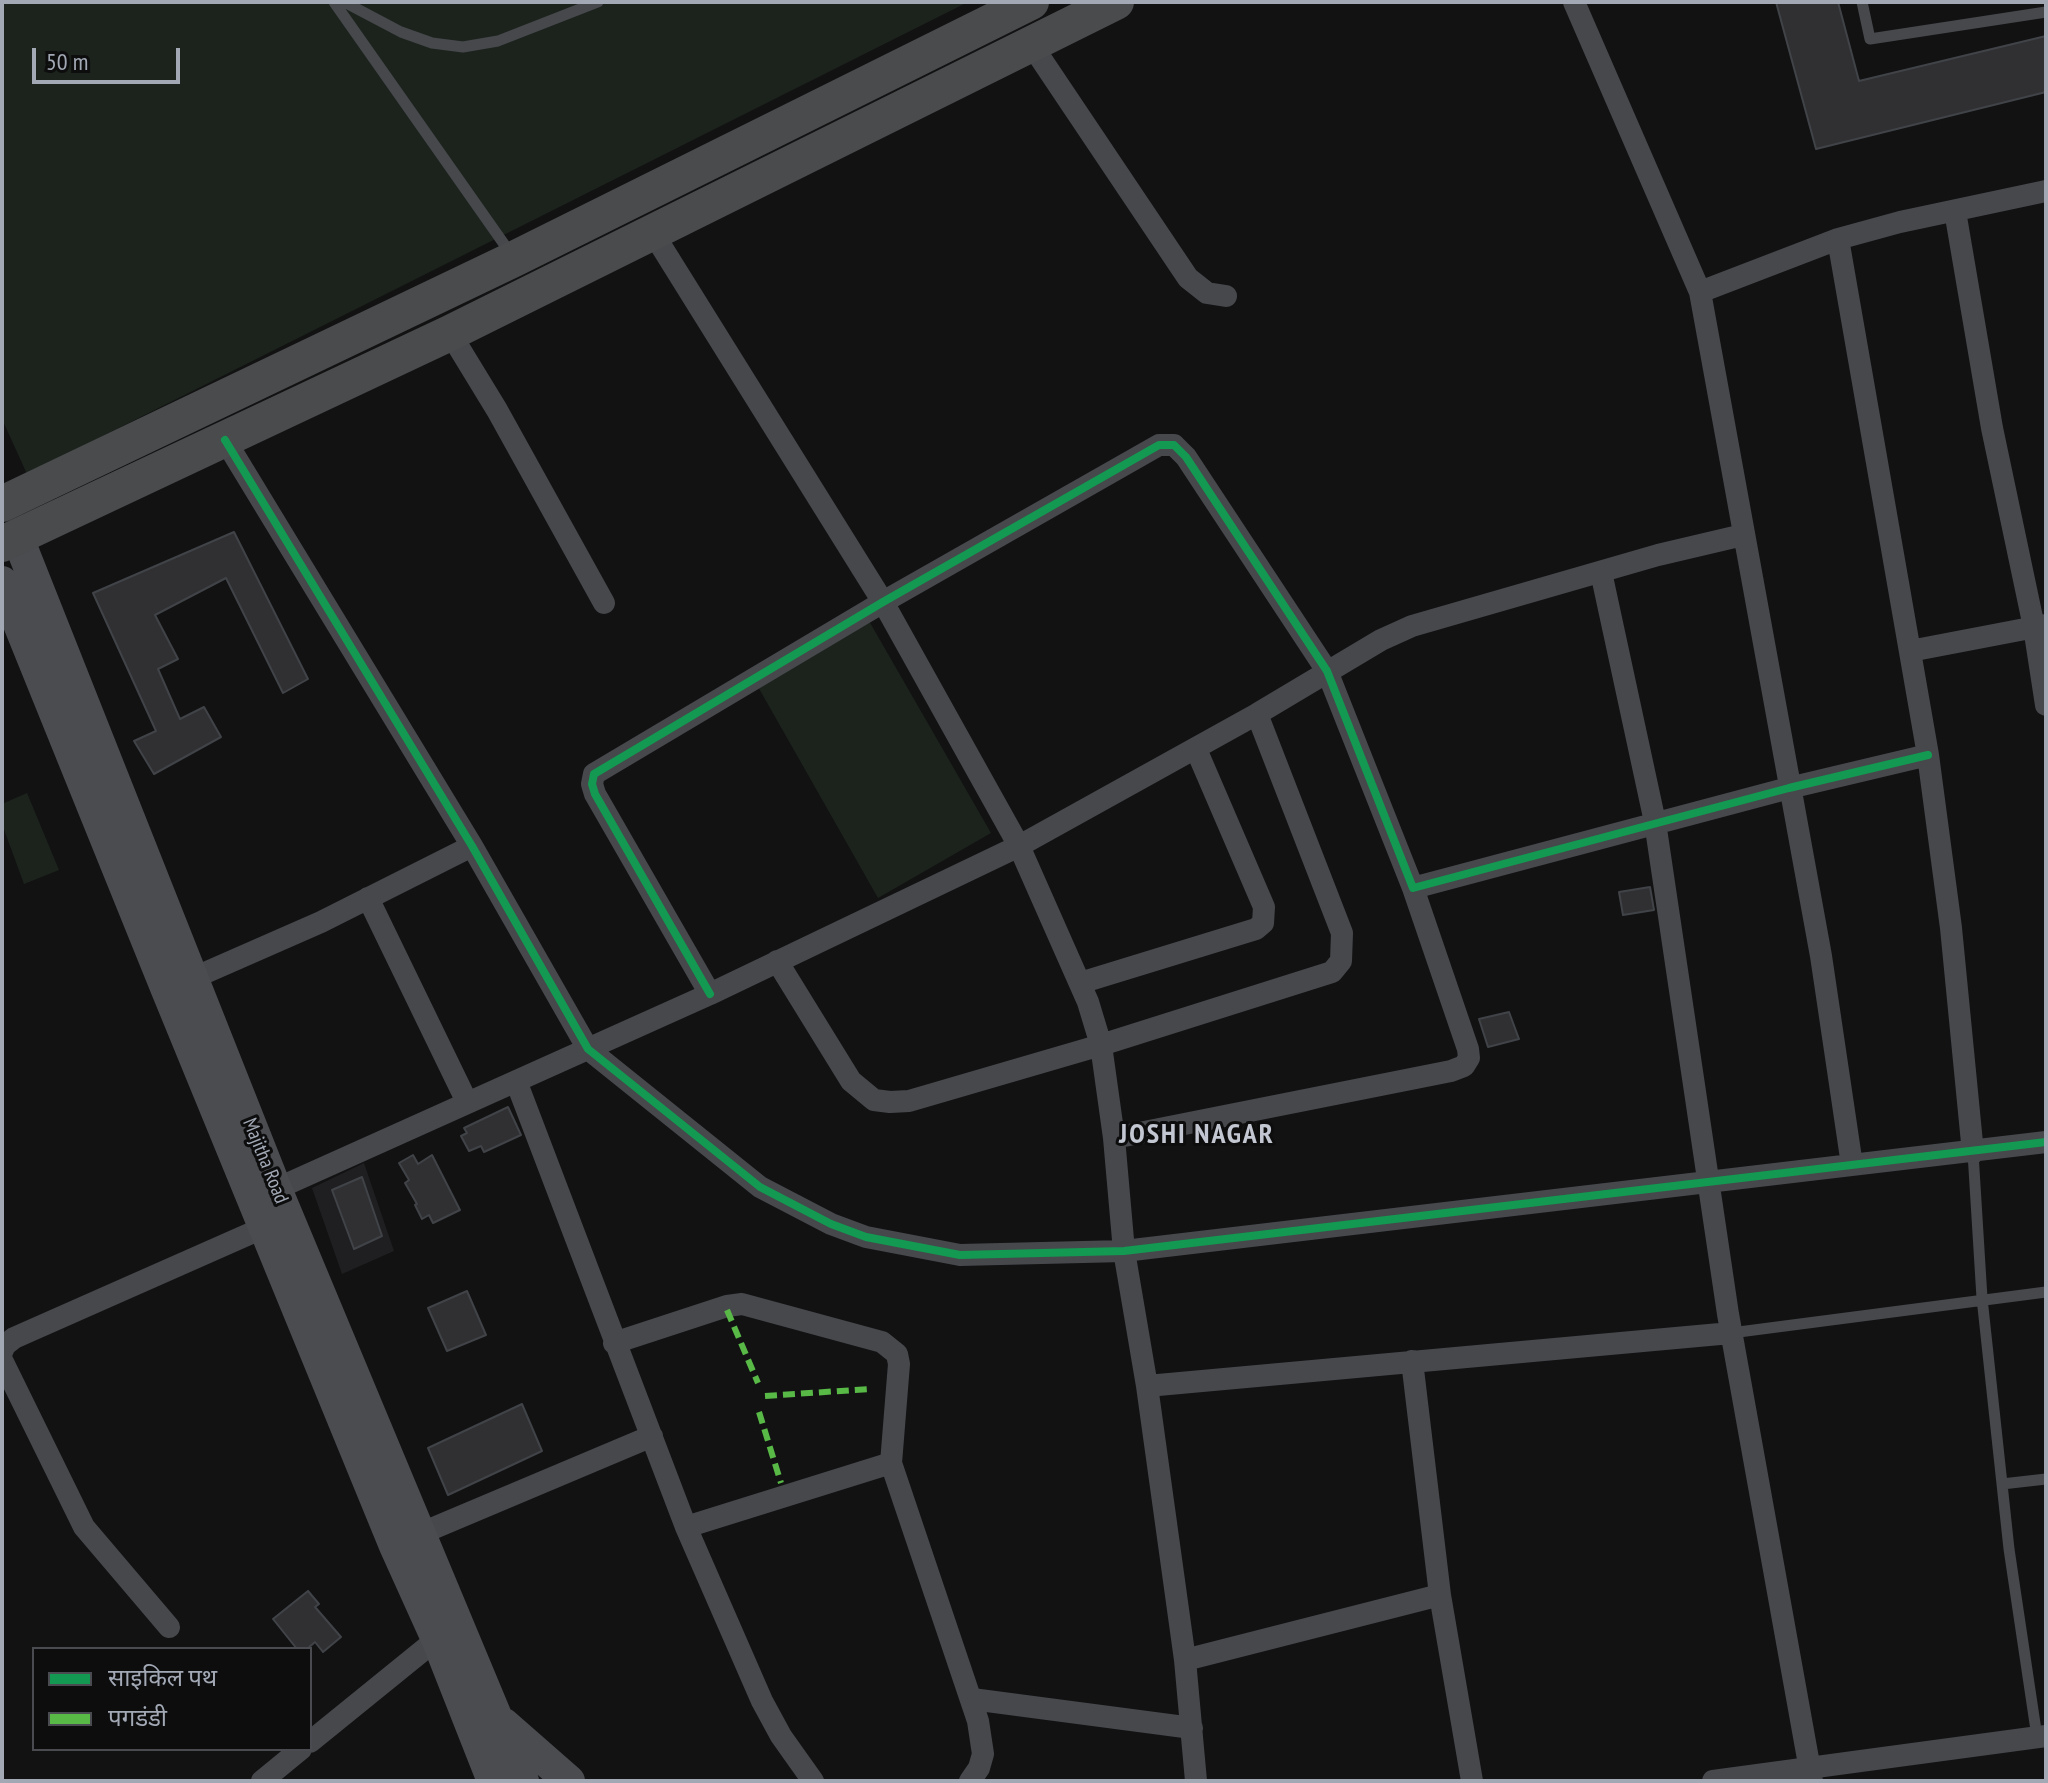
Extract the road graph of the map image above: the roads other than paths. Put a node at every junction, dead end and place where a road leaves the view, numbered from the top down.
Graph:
1 (334, 2) edge
2 (344, 2) edge
3 (598, 2) edge
4 (1031, 2) edge
5 (1116, 2) edge
6 (1574, 2) edge
7 (1862, 2) edge
8 (2046, 12) edge
9 (1068, 13) edge
10 (1031, 44) junction
11 (2046, 191) edge
12 (1955, 211) junction
13 (653, 233) junction
14 (1838, 239) junction
15 (514, 259) junction
16 (1700, 292) junction
17 (1226, 296) dead end
18 (450, 333) junction
19 (225, 440) junction
20 (2, 503) edge
21 (1743, 535) junction
22 (10, 540) edge
23 (1601, 572) junction
24 (2, 582) edge
25 (883, 602) junction
26 (604, 603) dead end
27 (2040, 626) edge
28 (1910, 651) junction
29 (1327, 671) junction
30 (2046, 705) edge
31 (1257, 714) junction
32 (1196, 749) junction
33 (1928, 755) junction
34 (1789, 788) junction
35 (1655, 822) junction
36 (472, 846) junction
37 (1019, 846) junction
38 (1413, 888) junction
39 (368, 898) junction
40 (777, 961) junction
41 (1080, 983) junction
42 (179, 985) junction
43 (710, 994) junction
44 (1101, 1045) junction
45 (588, 1049) junction
46 (516, 1081) junction
47 (467, 1102) junction
48 (1114, 1138) junction
49 (2046, 1142) edge
50 (1973, 1153) junction
51 (1852, 1165) junction
52 (1709, 1181) junction
53 (276, 1189) junction
54 (265, 1227) junction
55 (1124, 1251) junction
56 (2046, 1292) edge
57 (1982, 1298) junction
58 (1731, 1333) junction
59 (614, 1343) junction
60 (2, 1352) edge
61 (2, 1360) edge
62 (1412, 1361) junction
63 (1147, 1386) junction
64 (652, 1436) junction
65 (891, 1463) junction
66 (2046, 1479) edge
67 (2002, 1484) junction
68 (686, 1527) junction
69 (422, 1533) junction
70 (1440, 1595) junction
71 (169, 1627) dead end
72 (437, 1639) junction
73 (1185, 1660) junction
74 (972, 1699) junction
75 (464, 1707) junction
76 (499, 1721) junction
77 (1192, 1728) junction
78 (2042, 1736) edge
79 (312, 1740) edge
80 (299, 1751) edge
81 (1811, 1775) edge
82 (262, 1781) edge
83 (493, 1781) edge
84 (523, 1781) edge
85 (569, 1781) edge
86 (813, 1781) edge
87 (970, 1781) edge
88 (1196, 1781) edge
89 (1472, 1781) edge
90 (1713, 1781) edge

1 - 15 lane
2 - 3 lane
4 - 15 main road
5 - 9 main road
6 - 16 street
7 - 8 lane
9 - 10 main road
10 - 13 main road
10 - 17 street
11 - 12 street
12 - 14 street
12 - 27 street
13 - 18 main road
13 - 25 street
14 - 16 street
14 - 28 street
15 - 20 main road
16 - 21 street
18 - 19 main road
18 - 26 street
19 - 22 main road
19 - 36 street
20 - 22 main road
21 - 23 street
21 - 34 street
22 - 42 main road, Majitha Road
23 - 29 street
23 - 35 street
24 - 42 main road, Majitha Road
25 - 29 street
25 - 37 street
25 - 43 street
27 - 28 street
27 - 30 street
28 - 33 street
29 - 31 street
29 - 38 street
31 - 32 street
31 - 44 street
32 - 37 street
32 - 41 street
33 - 34 street
33 - 50 street
34 - 35 street
34 - 51 street
35 - 38 street
35 - 52 street
36 - 39 street
36 - 45 street
37 - 40 street
37 - 41 street
38 - 48 street
39 - 42 street
39 - 47 street
40 - 43 street
40 - 44 street
41 - 44 street
42 - 53 main road, Majitha Road
42 - 54 main road, Majitha Road
43 - 45 street
44 - 48 street
45 - 46 street
45 - 55 street
46 - 47 street
46 - 59 street
47 - 53 street
48 - 55 street
49 - 50 street
50 - 51 street
50 - 57 lane
51 - 52 street
52 - 55 street
52 - 58 street
53 - 69 main road, Majitha Road
54 - 60 street
54 - 72 main road, Majitha Road
55 - 63 street
56 - 57 lane
57 - 58 lane
57 - 67 lane
58 - 62 street
58 - 81 street
59 - 64 street
59 - 65 street
61 - 71 street
62 - 63 street
62 - 70 street
63 - 73 street
64 - 68 street
64 - 69 street
65 - 68 street
65 - 74 street
66 - 67 lane
67 - 78 lane
68 - 86 street
69 - 76 main road, Majitha Road
70 - 73 street
70 - 89 street
72 - 75 main road, Majitha Road
72 - 79 street
73 - 77 street
74 - 77 street
74 - 87 street
75 - 76 main road
75 - 83 main road, Majitha Road
76 - 84 main road, Majitha Road
76 - 85 main road
77 - 88 street
78 - 81 street
80 - 82 street
81 - 90 street

